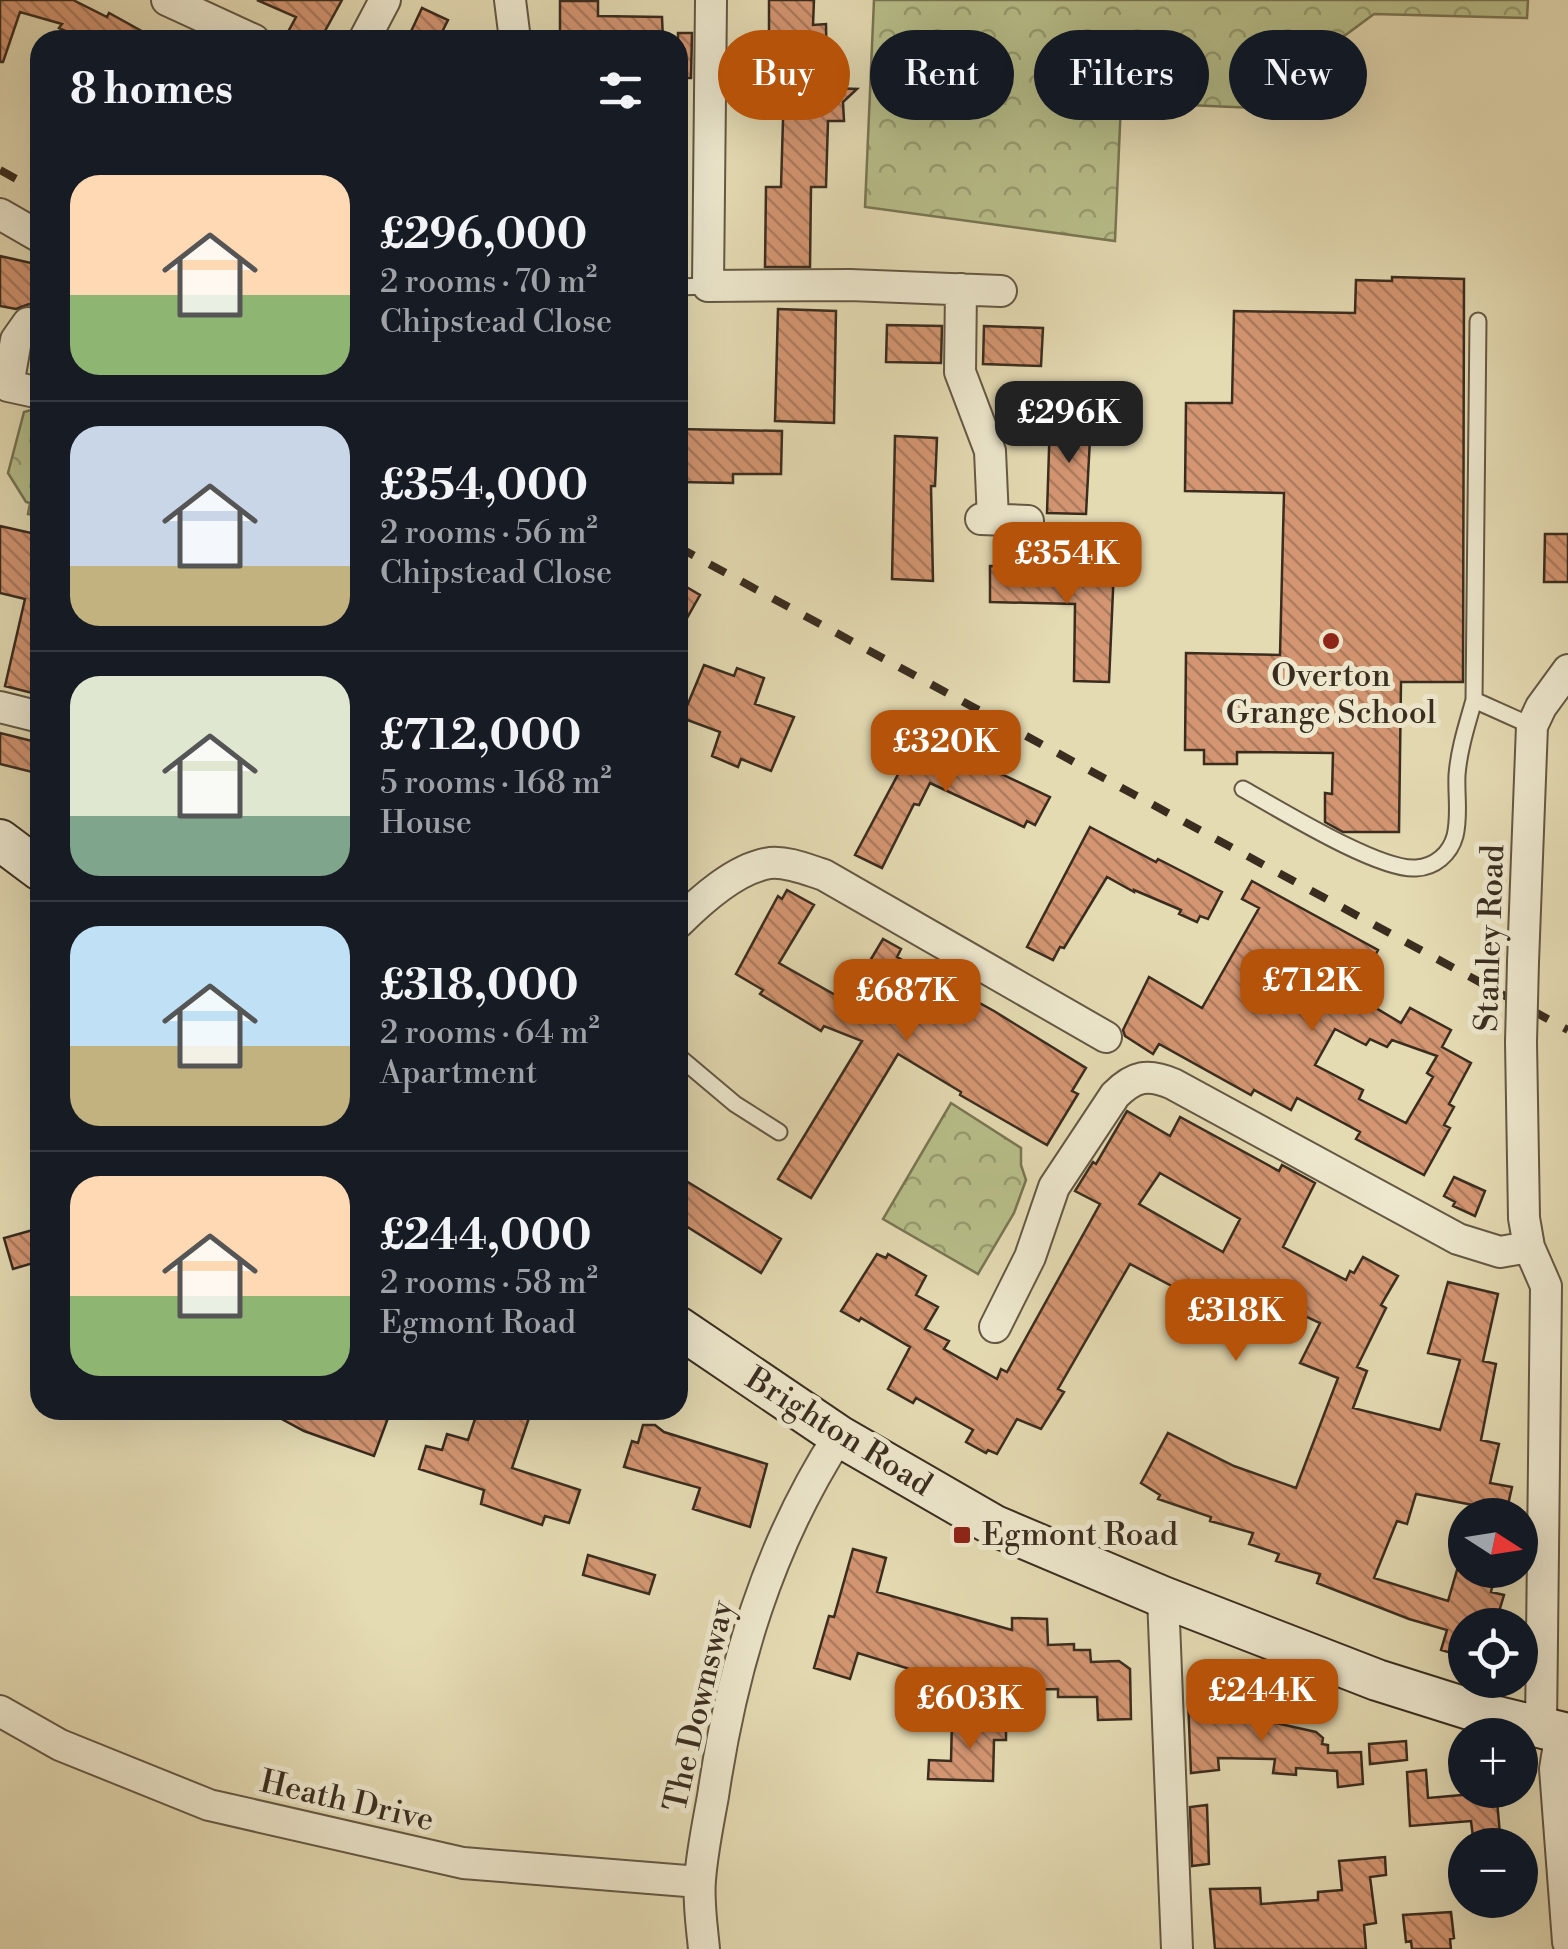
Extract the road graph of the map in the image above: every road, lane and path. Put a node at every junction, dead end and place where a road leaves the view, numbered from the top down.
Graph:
1 (167, 0) edge
2 (385, 0) edge
3 (510, 0) edge
4 (711, 0) edge
5 (192, 27) edge
6 (369, 30) edge
7 (514, 30) edge
8 (0, 214) edge
9 (30, 231) edge
10 (693, 286) edge
11 (961, 290) junction
12 (1000, 291) dead end
13 (30, 320) edge
14 (1478, 321) dead end
15 (30, 391) edge
16 (1028, 521) dead end
17 (1568, 670) edge
18 (1474, 700) junction
19 (0, 708) edge
20 (30, 715) edge
21 (1532, 726) junction
22 (1243, 789) dead end
23 (0, 840) edge
24 (30, 862) edge
25 (688, 915) edge
26 (1106, 1037) dead end
27 (688, 1064) edge
28 (779, 1132) dead end
29 (1527, 1232) junction
30 (1557, 1284) edge
31 (995, 1327) dead end
32 (688, 1335) edge
33 (839, 1436) junction
34 (1163, 1598) junction
35 (1556, 1628) edge
36 (0, 1711) edge
37 (1557, 1731) edge
38 (699, 1882) junction
39 (1568, 1942) edge
40 (704, 1949) edge
41 (1177, 1949) edge

1 - 5 street
2 - 6 street
3 - 7 street
4 - 10 street
8 - 9 street
10 - 11 street
11 - 12 street
11 - 16 street
13 - 15 street
14 - 18 lane
17 - 21 street, Stanley Road
18 - 21 lane
18 - 22 lane
19 - 20 street
21 - 29 street, Stanley Road, bridge
23 - 24 main road
25 - 26 street
27 - 28 lane
29 - 30 street
29 - 31 street
30 - 35 street
32 - 33 main road, Brighton Road
33 - 34 main road, Brighton Road
33 - 38 street, The Downsway
34 - 37 main road, Brighton Road
34 - 41 street
35 - 37 street
36 - 38 street, Heath Drive
37 - 39 street
38 - 40 street, The Downsway

